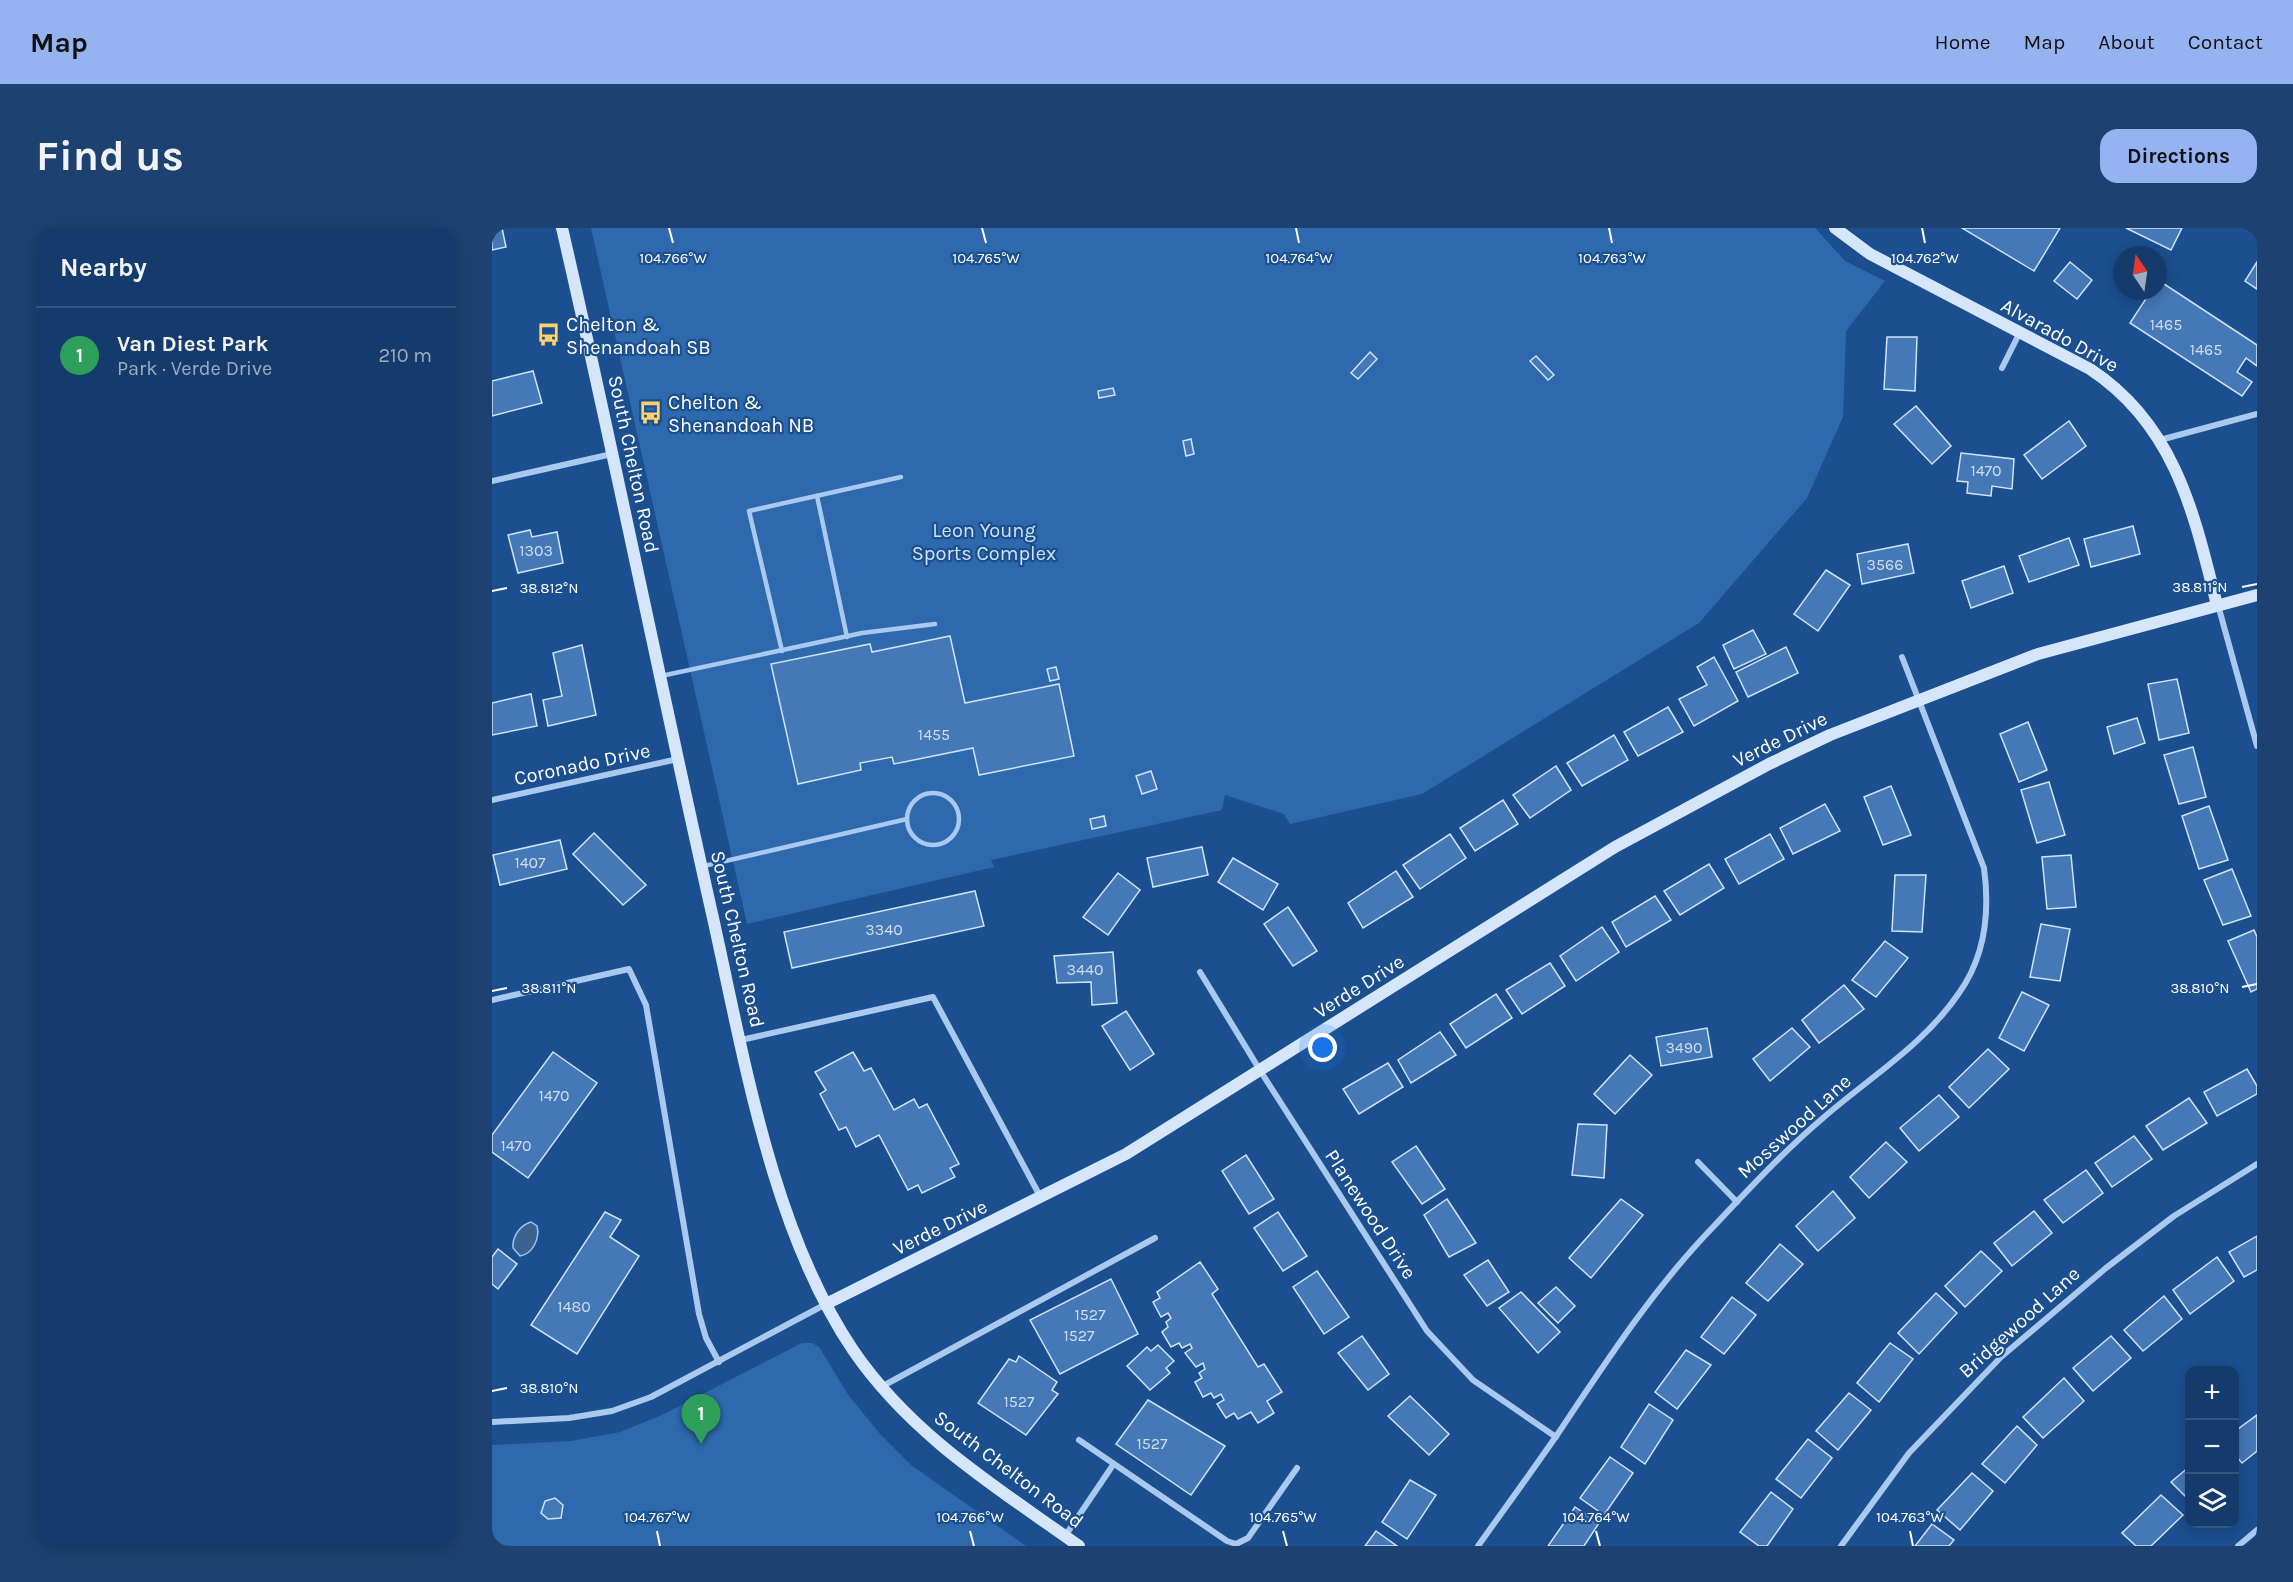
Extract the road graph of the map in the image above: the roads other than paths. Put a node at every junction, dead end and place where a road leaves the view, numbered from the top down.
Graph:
1 (562, 228) edge
2 (1835, 228) edge
3 (2019, 334) junction
4 (2002, 368) dead end
5 (2257, 414) edge
6 (2160, 440) junction
7 (612, 454) junction
8 (901, 477) dead end
9 (492, 482) edge
10 (817, 496) junction
11 (2257, 595) edge
12 (2217, 605) junction
13 (935, 624) dead end
14 (847, 637) junction
15 (782, 651) junction
16 (1902, 657) dead end
17 (660, 677) junction
18 (1920, 698) junction
19 (2257, 746) edge
20 (679, 759) junction
21 (492, 800) edge
22 (907, 819) junction
23 (701, 867) junction
24 (1200, 972) dead end
25 (492, 1000) edge
26 (741, 1040) junction
27 (1261, 1072) junction
28 (1698, 1162) dead end
29 (2257, 1164) edge
30 (1042, 1198) junction
31 (1737, 1202) junction
32 (1155, 1238) dead end
33 (826, 1304) junction
34 (719, 1362) junction
35 (881, 1388) junction
36 (492, 1422) edge
37 (1556, 1437) junction
38 (1079, 1440) dead end
39 (1113, 1465) junction
40 (1297, 1468) dead end
41 (2257, 1530) edge
42 (1065, 1536) junction
43 (1079, 1546) edge
44 (1478, 1546) edge
45 (1841, 1546) edge
46 (2238, 1546) edge

1 - 7 street, South Chelton Road
2 - 3 street, Alvarado Drive
3 - 4 street
3 - 6 street, Alvarado Drive
5 - 6 street
6 - 12 street, Alvarado Drive
7 - 9 street
7 - 17 street, South Chelton Road
8 - 10 lane
10 - 14 lane
10 - 15 lane
11 - 12 street, Verde Drive
12 - 18 street, Verde Drive
12 - 19 street, Alvarado Drive
13 - 14 lane
14 - 15 lane
15 - 17 lane
16 - 18 street, Mosswood Lane
17 - 20 street, South Chelton Road
18 - 27 street, Verde Drive
18 - 31 street, Mosswood Lane
20 - 21 street, Coronado Drive
20 - 23 street, South Chelton Road
22 - 22 lane
22 - 23 lane
23 - 26 street, South Chelton Road
24 - 27 street, Planewood Drive
25 - 34 street
26 - 30 street
26 - 33 street, South Chelton Road
27 - 30 street, Verde Drive
27 - 37 street, Planewood Drive
28 - 31 street
29 - 45 street, Bridgewood Lane
30 - 33 street, Verde Drive
31 - 37 street, Mosswood Lane
32 - 35 street
33 - 34 street, Verde Drive
33 - 35 street, South Chelton Road
34 - 36 street, Verde Drive
35 - 42 street, South Chelton Road
37 - 44 street, Mosswood Lane
38 - 39 street
39 - 40 street
39 - 42 street
41 - 46 street
42 - 43 street, South Chelton Road

